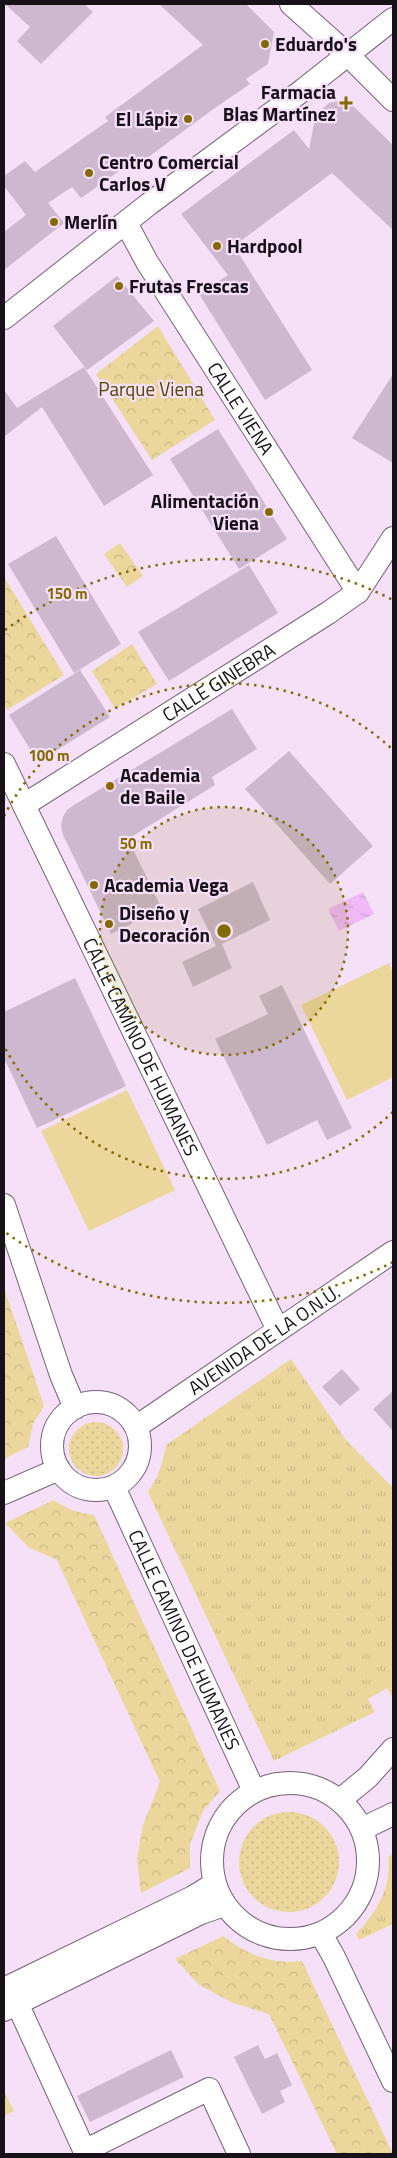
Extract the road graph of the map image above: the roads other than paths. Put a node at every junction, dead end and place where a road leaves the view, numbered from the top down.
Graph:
1 (291, 4) edge
2 (393, 19) edge
3 (348, 55) junction
4 (393, 100) edge
5 (126, 223) junction
6 (4, 318) edge
7 (393, 538) edge
8 (358, 592) junction
9 (4, 764) edge
10 (24, 805) junction
11 (4, 1205) edge
12 (393, 1252) edge
13 (278, 1330) junction
14 (75, 1408) junction
15 (136, 1427) junction
16 (58, 1469) junction
17 (114, 1487) junction
18 (4, 1493) edge
19 (393, 1749) edge
20 (254, 1791) junction
21 (340, 1800) junction
22 (393, 1814) edge
23 (362, 1829) junction
24 (214, 1884) junction
25 (224, 1905) junction
26 (321, 1934) junction
27 (8, 1992) edge
28 (393, 2081) edge
29 (85, 2153) edge
30 (239, 2154) edge

1 - 3 street
2 - 3 street
3 - 4 street
3 - 5 street
5 - 6 street
5 - 8 street, CALLE VIENA
7 - 8 street, CALLE GINEBRA
8 - 10 street, CALLE GINEBRA
9 - 10 street, CALLE CAMINO DE HUMANES
10 - 13 street, CALLE CAMINO DE HUMANES
11 - 14 street
12 - 13 street, AVENIDA DE LA O.N.U.
13 - 15 street, AVENIDA DE LA O.N.U.
14 - 15 street
14 - 16 street
15 - 17 street
16 - 17 street
16 - 18 street
17 - 20 street, CALLE CAMINO DE HUMANES
19 - 21 street
20 - 21 street
20 - 24 street
21 - 23 street
22 - 23 street
23 - 26 street
24 - 25 street
24 - 27 street
25 - 26 street
25 - 27 street
26 - 28 street
27 - 29 street
29 - 30 street

